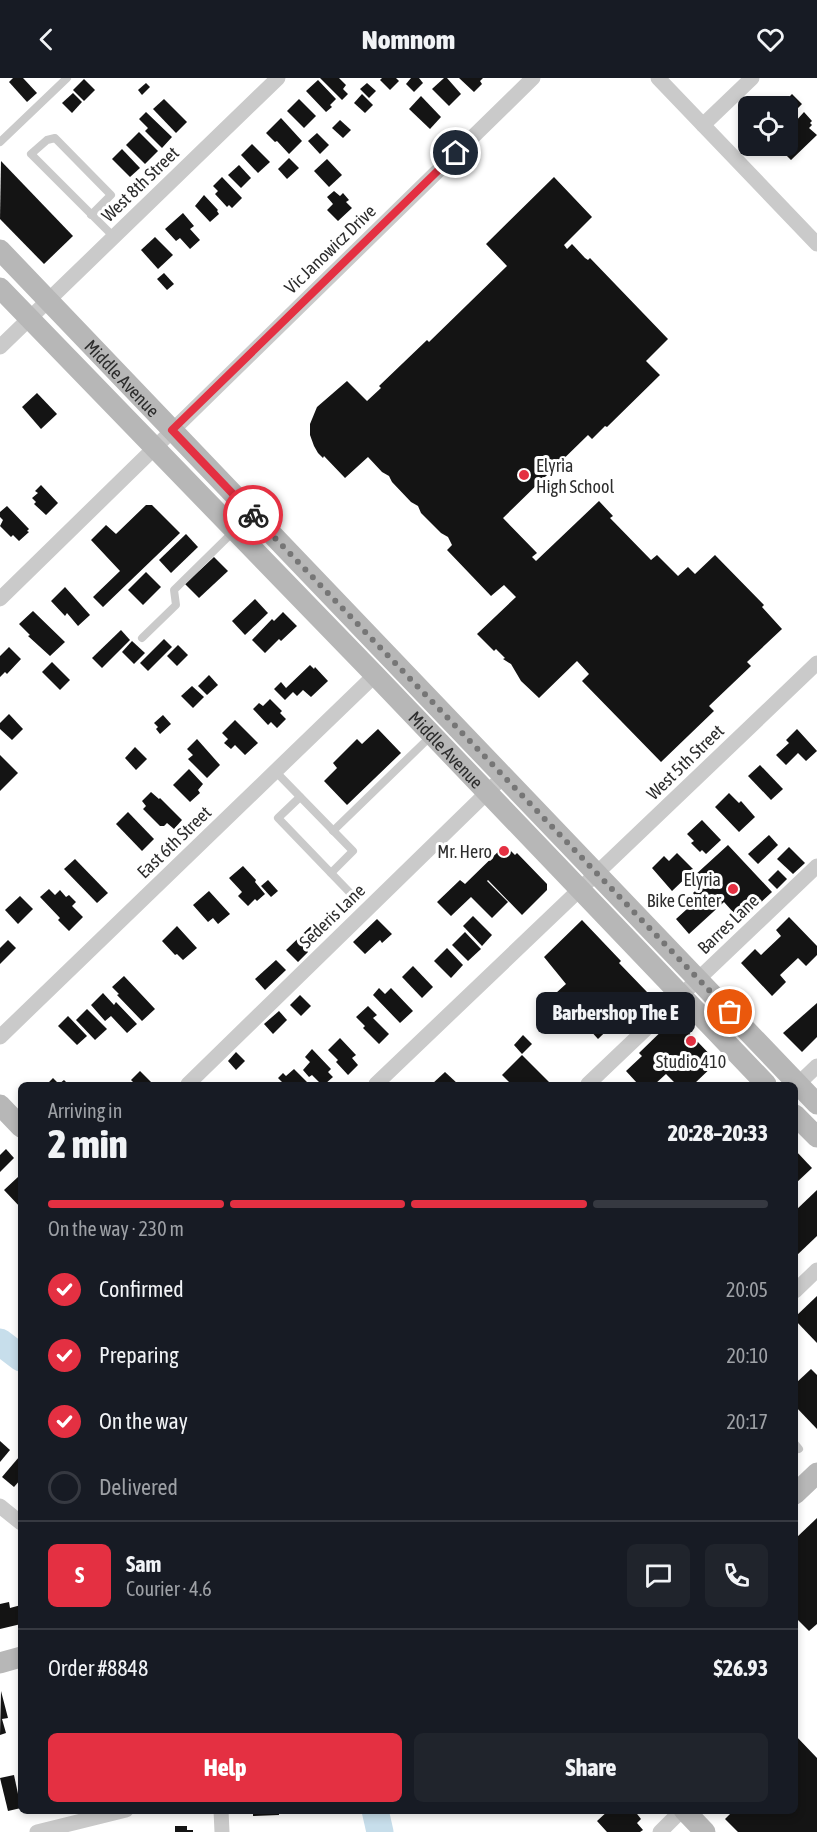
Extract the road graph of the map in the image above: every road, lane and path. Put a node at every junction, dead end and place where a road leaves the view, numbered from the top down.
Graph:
1 (67, 78) edge
2 (278, 78) edge
3 (533, 78) edge
4 (658, 78) edge
5 (752, 78) edge
6 (703, 125) junction
7 (0, 142) edge
8 (91, 215) junction
9 (114, 237) junction
10 (817, 244) edge
11 (0, 250) edge
12 (0, 288) edge
13 (48, 300) junction
14 (29, 319) junction
15 (0, 347) edge
16 (172, 430) junction
17 (154, 448) junction
18 (234, 531) junction
19 (0, 599) edge
20 (142, 638) dead end
21 (817, 663) edge
22 (375, 675) junction
23 (432, 734) junction
24 (275, 771) junction
25 (504, 776) junction
26 (487, 793) junction
27 (300, 797) junction
28 (333, 831) junction
29 (817, 866) edge
30 (331, 873) junction
31 (597, 874) junction
32 (581, 890) junction
33 (355, 898) dead end
34 (698, 979) junction
35 (681, 995) junction
36 (0, 1037) edge
37 (817, 1066) edge
38 (190, 1082) edge
39 (378, 1082) edge
40 (590, 1082) edge
41 (764, 1082) edge
42 (793, 1082) edge
43 (798, 1083) edge
44 (798, 1087) edge
45 (817, 1104) edge
46 (0, 1105) edge
47 (798, 1118) edge
48 (18, 1124) edge
49 (817, 1137) edge
50 (817, 1270) edge
51 (798, 1288) edge
52 (817, 1473) edge
53 (798, 1491) edge
54 (0, 1506) edge
55 (18, 1521) edge
56 (18, 1659) edge
57 (0, 1663) edge
58 (110, 1814) edge
59 (221, 1814) edge
60 (679, 1814) edge
61 (687, 1814) edge
62 (37, 1832) edge
63 (222, 1832) edge
64 (660, 1832) edge
65 (705, 1832) edge

1 - 7 lane
2 - 9 street, West 8th Street
3 - 16 street, Vic Janowicz Drive
4 - 6 street
5 - 6 street
6 - 10 street
8 - 8 lane
8 - 9 lane
9 - 13 street, West 8th Street
11 - 13 main road, Middle Avenue
12 - 14 main road, Middle Avenue
13 - 14 street, West 8th Street
13 - 16 main road, Middle Avenue
14 - 15 street, West 8th Street
14 - 17 main road, Middle Avenue
16 - 17 street, Vic Janowicz Drive
16 - 25 main road, Middle Avenue
17 - 18 main road, Middle Avenue
17 - 19 street, Vic Janowicz Drive
18 - 20 lane
18 - 22 main road, Middle Avenue
21 - 31 street, West 5th Street
22 - 23 main road, Middle Avenue
22 - 24 street, East 6th Street
23 - 26 main road, Middle Avenue
23 - 28 lane
24 - 27 lane
24 - 36 street, East 6th Street
25 - 26 street, Sederis Lane
25 - 31 main road, Middle Avenue
26 - 32 main road, Middle Avenue
26 - 38 street, Sederis Lane
27 - 28 lane
27 - 30 lane
28 - 30 lane
29 - 34 street, Barres Lane
30 - 33 lane
31 - 32 street, West 5th Street
31 - 34 main road, Middle Avenue
32 - 35 main road, Middle Avenue
32 - 39 street, West 5th Street
34 - 35 street, Barres Lane
34 - 42 main road, Middle Avenue
35 - 40 street, Barres Lane
35 - 41 main road, Middle Avenue
37 - 43 street
44 - 45 main road, Middle Avenue
46 - 48 main road
47 - 49 main road
50 - 51 street
52 - 53 main road
54 - 55 street
56 - 57 main road
58 - 62 street
59 - 63 street
60 - 64 street
61 - 65 main road

